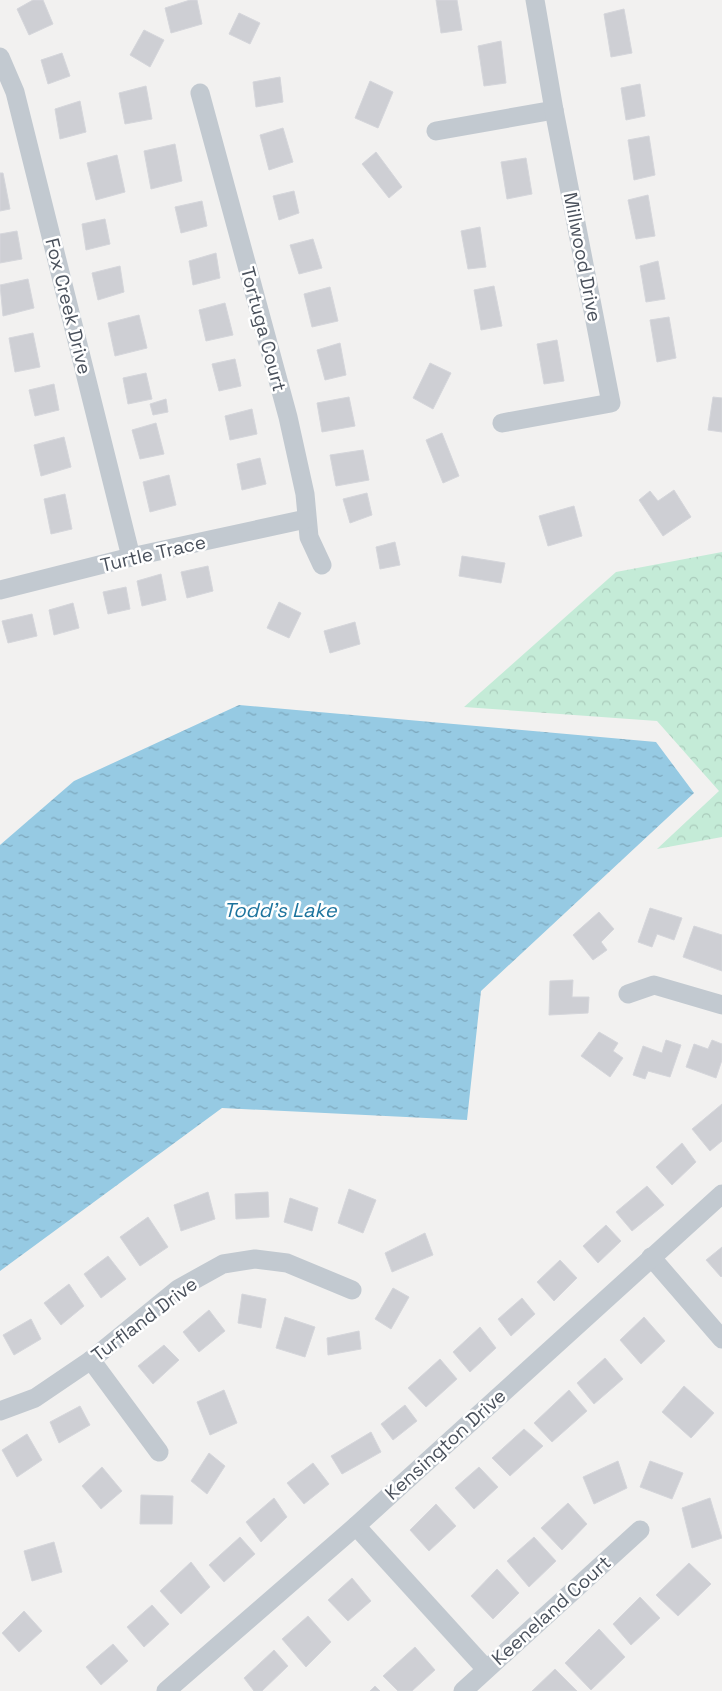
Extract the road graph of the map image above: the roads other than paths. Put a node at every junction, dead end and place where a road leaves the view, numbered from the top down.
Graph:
1 (535, 0) edge
2 (0, 58) edge
3 (200, 93) dead end
4 (554, 110) junction
5 (436, 131) dead end
6 (502, 423) dead end
7 (306, 519) junction
8 (131, 557) junction
9 (322, 565) dead end
10 (0, 590) edge
11 (628, 994) dead end
12 (722, 1005) edge
13 (722, 1194) edge
14 (651, 1257) junction
15 (352, 1290) dead end
16 (722, 1340) edge
17 (91, 1360) junction
18 (0, 1411) edge
19 (159, 1452) dead end
20 (356, 1526) junction
21 (640, 1530) dead end
22 (486, 1669) junction
23 (166, 1691) edge
24 (462, 1691) edge

1 - 4 street, Millwood Drive
2 - 8 street, Fox Creek Drive
3 - 7 street, Tortuga Court
4 - 5 street
4 - 6 street, Millwood Drive
7 - 8 street, Turtle Trace
7 - 9 street, Tortuga Court
8 - 10 street, Turtle Trace
11 - 12 street
13 - 14 street, Kensington Drive
14 - 16 street
14 - 20 street, Kensington Drive
15 - 17 street, Turfland Drive
17 - 18 street, Turfland Drive
17 - 19 street
20 - 22 street
20 - 23 street, Kensington Drive
21 - 22 street, Keeneland Court
22 - 24 street, Keeneland Court

